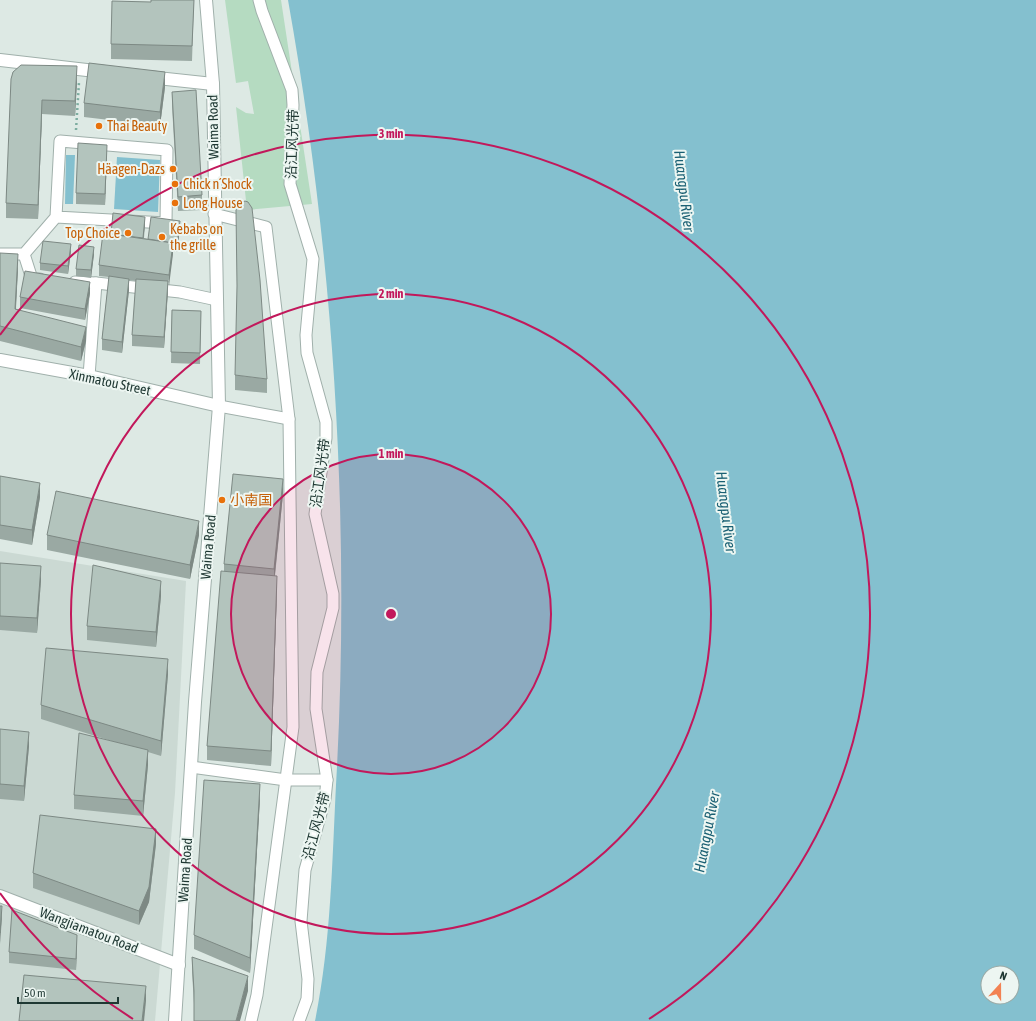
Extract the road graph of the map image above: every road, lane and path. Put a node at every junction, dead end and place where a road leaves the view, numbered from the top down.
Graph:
1 (206, 0) edge
2 (259, 0) edge
3 (0, 60) edge
4 (80, 69) junction
5 (119, 74) edge
6 (135, 76) edge
7 (213, 84) junction
8 (75, 142) junction
9 (214, 214) junction
10 (56, 217) junction
11 (0, 254) edge
12 (24, 254) junction
13 (48, 280) edge
14 (64, 281) edge
15 (96, 283) junction
16 (217, 300) junction
17 (0, 360) edge
18 (89, 376) junction
19 (219, 406) junction
20 (289, 419) junction
21 (191, 767) junction
22 (286, 780) junction
23 (327, 780) junction
24 (0, 896) edge
25 (179, 965) junction
26 (175, 1021) edge
27 (251, 1021) edge
28 (299, 1021) edge

1 - 7 street, Waima Road
2 - 23 street, 沿江风光带
3 - 4 street
4 - 5 street
4 - 8 path
6 - 7 street
7 - 9 street, Waima Road
8 - 10 street
8 - 10 street
9 - 16 street, Waima Road
9 - 20 street
10 - 12 street
11 - 12 street
12 - 13 street
14 - 15 street
15 - 16 street
15 - 18 street
16 - 19 street, Waima Road
17 - 18 street, Xinmatou Street
18 - 19 street, Xinmatou Street
19 - 20 street
19 - 21 street, Waima Road
20 - 22 street
21 - 22 street
21 - 25 street, Waima Road
22 - 23 street
22 - 27 street
23 - 28 street, 沿江风光带
24 - 25 street, Wangjiamatou Road
25 - 26 street, Waima Road

